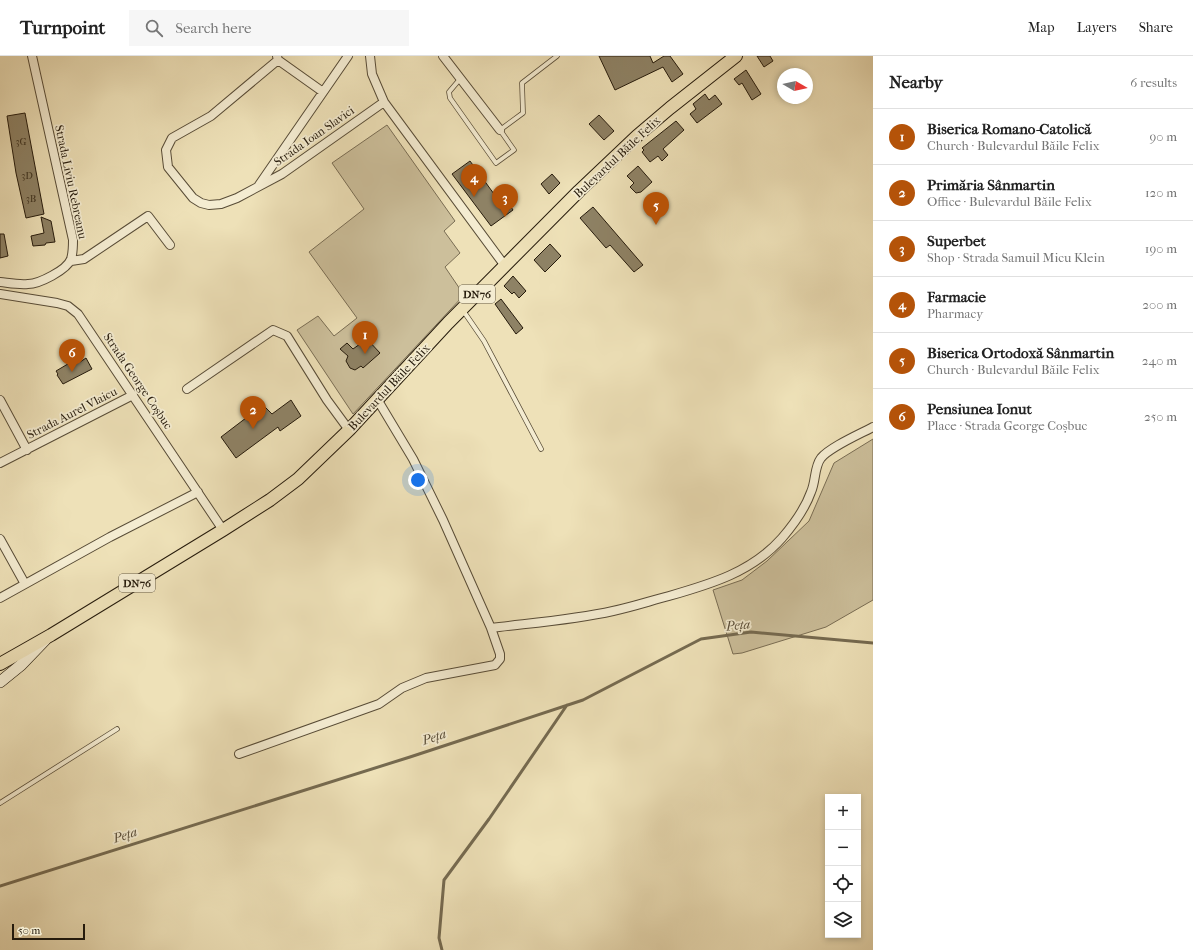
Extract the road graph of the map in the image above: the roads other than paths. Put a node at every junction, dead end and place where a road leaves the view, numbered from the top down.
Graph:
1 (32, 56) edge
2 (348, 56) edge
3 (370, 56) edge
4 (443, 56) edge
5 (557, 56) edge
6 (736, 56) edge
7 (277, 58) edge
8 (460, 78) junction
9 (323, 92) junction
10 (384, 102) junction
11 (500, 130) junction
12 (257, 188) junction
13 (170, 245) dead end
14 (71, 261) junction
15 (505, 266) junction
16 (0, 282) edge
17 (0, 294) edge
18 (462, 309) junction
19 (187, 389) dead end
20 (133, 395) junction
21 (377, 399) junction
22 (0, 400) edge
23 (873, 427) edge
24 (349, 430) junction
25 (27, 450) junction
26 (541, 450) dead end
27 (0, 463) edge
28 (198, 492) junction
29 (223, 530) junction
30 (0, 539) edge
31 (26, 584) junction
32 (0, 598) edge
33 (491, 628) junction
34 (51, 635) junction
35 (0, 664) edge
36 (0, 682) edge
37 (118, 729) dead end
38 (239, 754) dead end
39 (0, 803) edge

1 - 14 street, Strada Liviu Rebreanu
2 - 9 street, Strada Ioan Slavici
3 - 10 street
4 - 8 street
5 - 11 lane
6 - 15 main road, Bulevardul Băile Felix / DN76
7 - 9 street, Strada Ioan Slavici
7 - 12 street, Strada Ioan Slavici
8 - 11 street
8 - 11 lane
9 - 12 street, Strada Ioan Slavici
10 - 12 street, Strada Ioan Slavici
10 - 15 street
13 - 14 street
14 - 16 street
15 - 18 main road, Bulevardul Băile Felix / DN76
17 - 20 street, Strada George Coșbuc
18 - 21 main road, Bulevardul Băile Felix / DN76
18 - 26 lane
19 - 24 street
20 - 25 street, Strada Aurel Vlaicu
20 - 28 street, Strada George Coșbuc
21 - 24 main road, Bulevardul Băile Felix / DN76
21 - 33 street
22 - 25 street
23 - 33 street
24 - 29 main road, Bulevardul Băile Felix / DN76
25 - 27 street, Strada Aurel Vlaicu
28 - 29 street, Strada George Coșbuc
28 - 31 street
29 - 34 main road, Bulevardul Băile Felix / DN76
30 - 31 street
31 - 32 street
33 - 38 street
34 - 35 main road, Bulevardul Băile Felix / DN76
34 - 36 main road
37 - 39 lane

